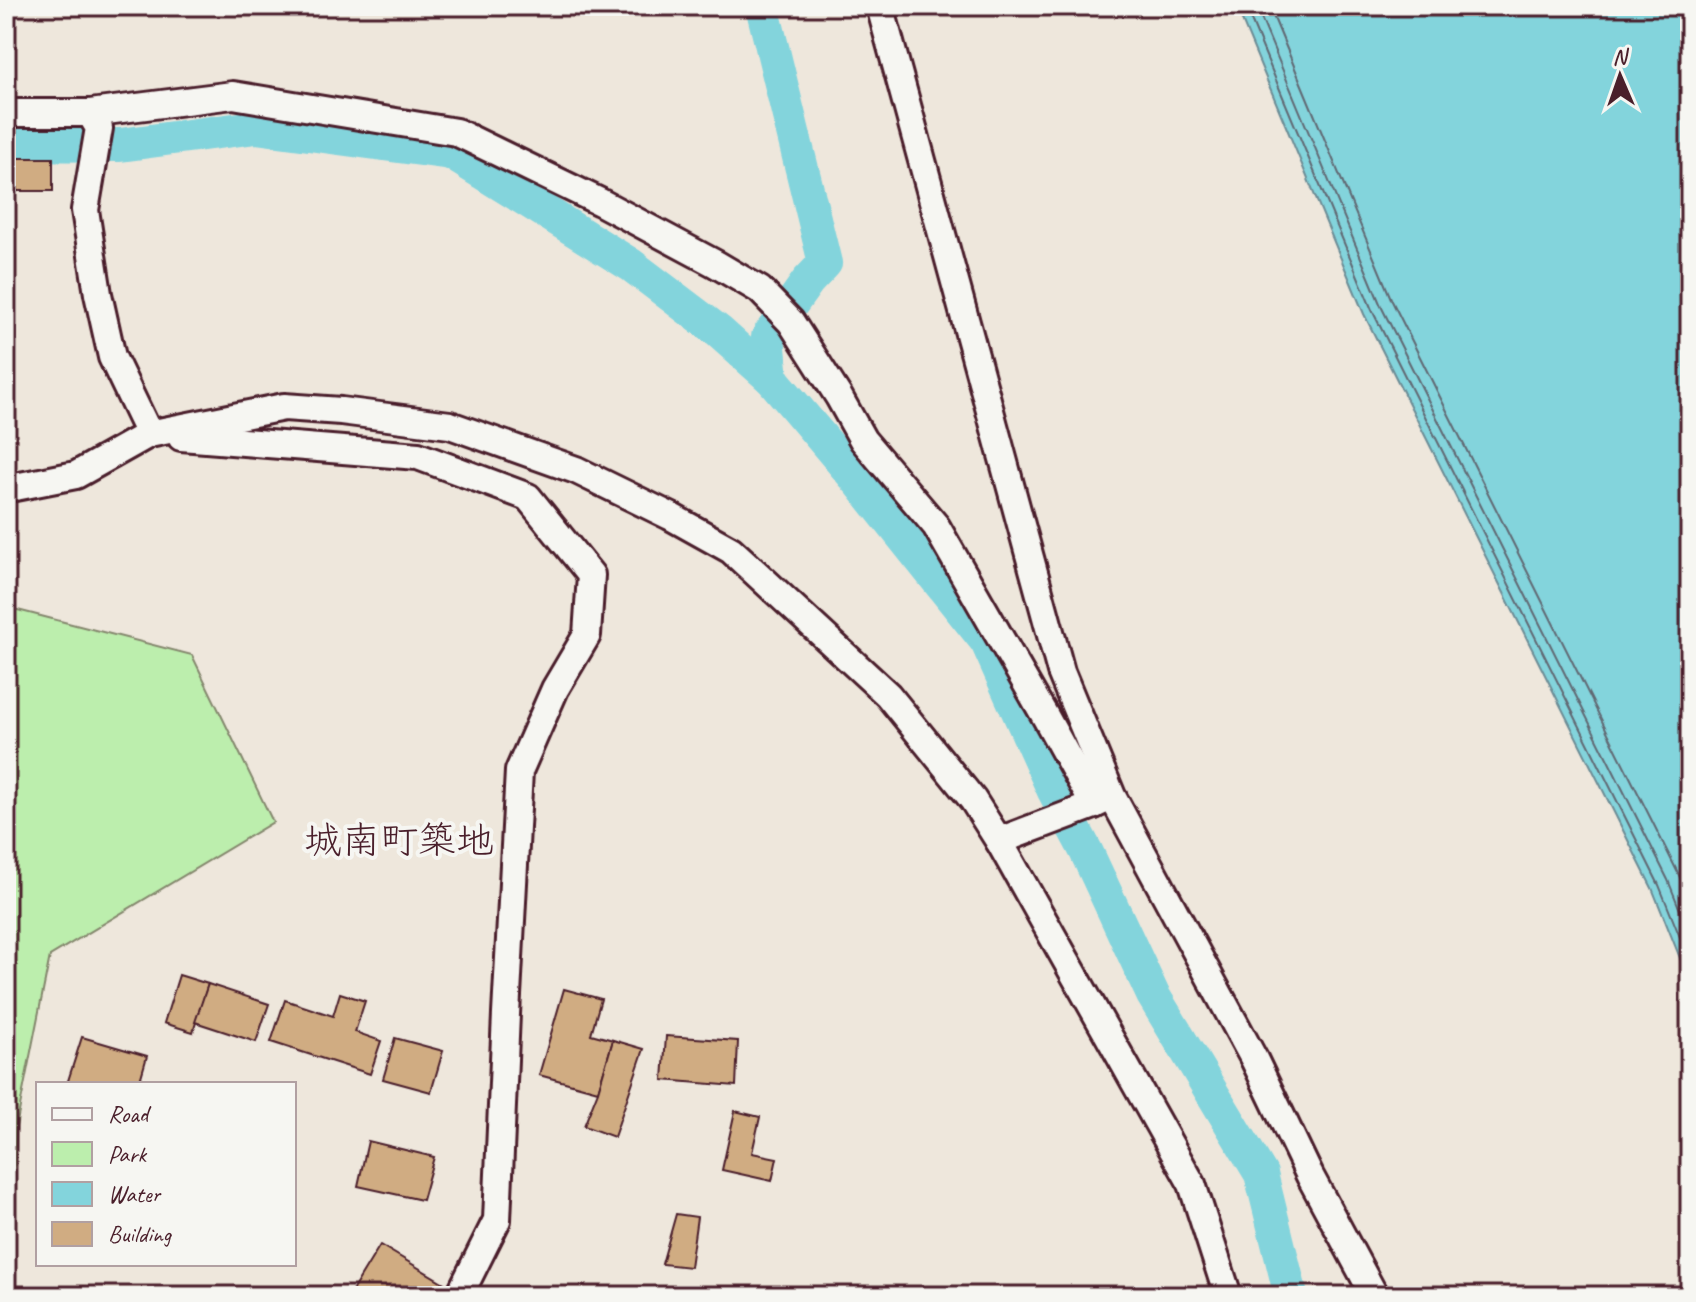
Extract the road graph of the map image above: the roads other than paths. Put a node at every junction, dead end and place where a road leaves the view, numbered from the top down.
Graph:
1 (880, 6) edge
2 (6, 113) edge
3 (90, 113) junction
4 (149, 434) junction
5 (6, 483) edge
6 (1103, 801) junction
7 (999, 841) junction
8 (459, 1296) edge
9 (1228, 1296) edge
10 (1373, 1296) edge

1 - 6 street
2 - 3 street
3 - 4 street
3 - 6 street
4 - 5 street
4 - 7 street
4 - 8 street
6 - 7 street
6 - 10 street
7 - 9 street

